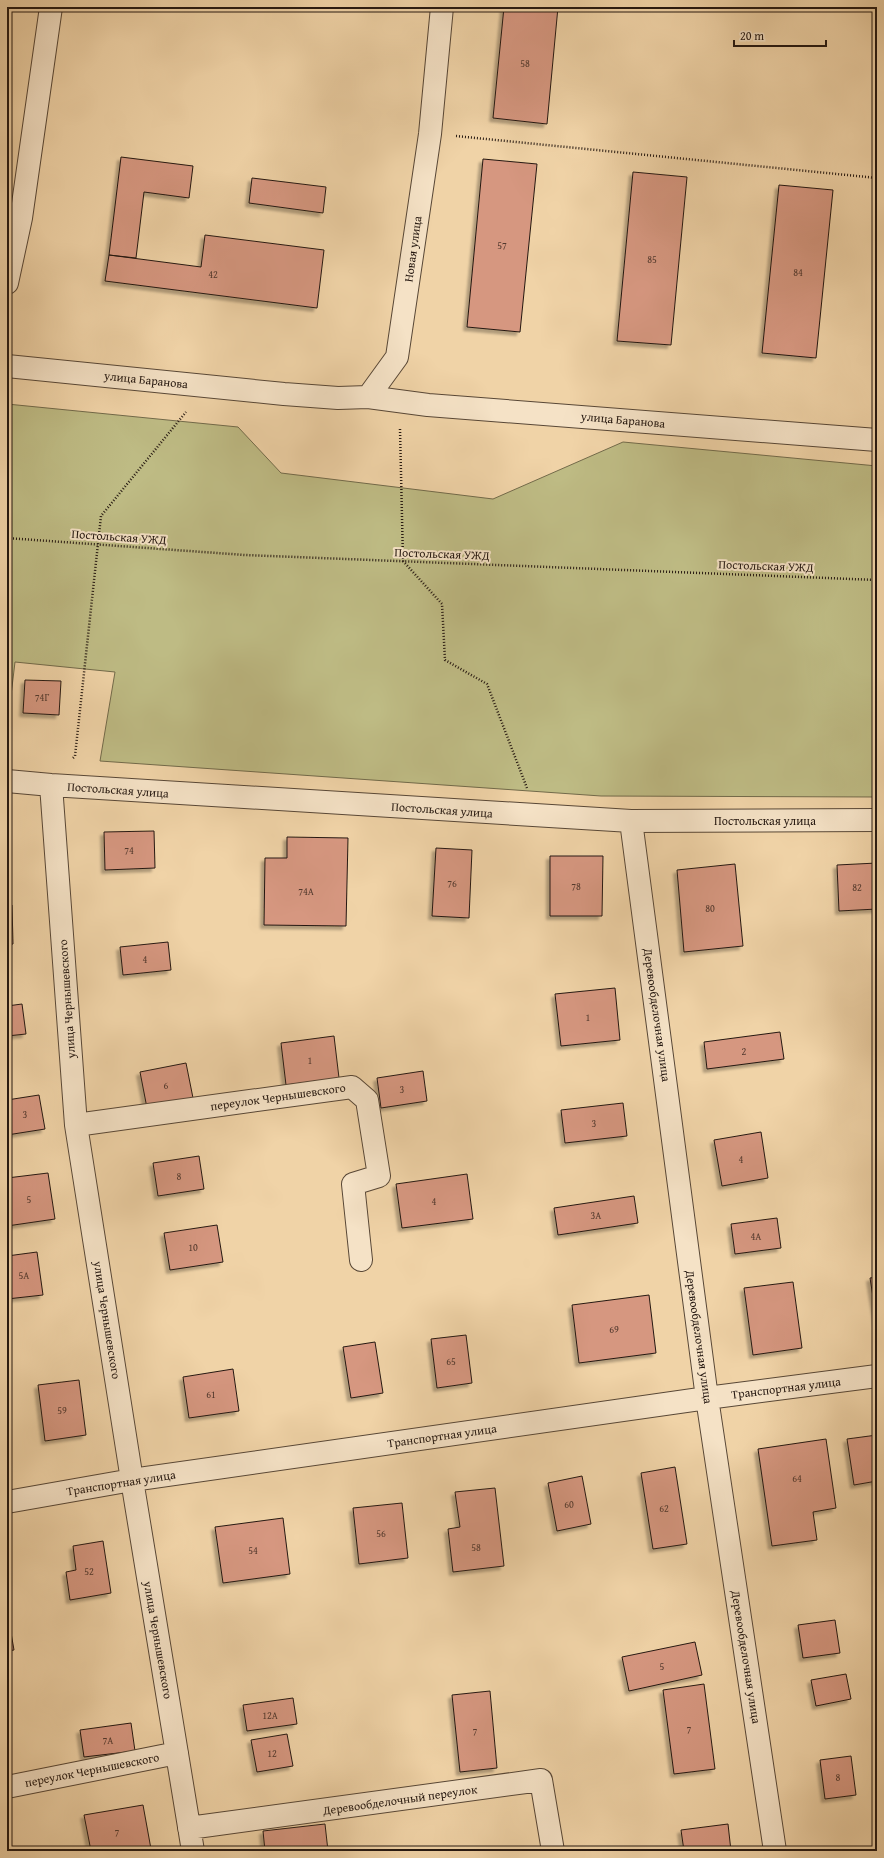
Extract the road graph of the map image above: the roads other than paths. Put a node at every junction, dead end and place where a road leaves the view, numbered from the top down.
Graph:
1 (51, 7) edge
2 (442, 7) edge
3 (7, 283) edge
4 (7, 366) edge
5 (368, 397) junction
6 (877, 440) edge
7 (7, 781) edge
8 (50, 785) junction
9 (877, 820) edge
10 (631, 821) junction
11 (76, 1126) junction
12 (361, 1260) dead end
13 (877, 1376) edge
14 (707, 1398) junction
15 (132, 1480) junction
16 (7, 1502) edge
17 (177, 1753) junction
18 (7, 1787) edge
19 (189, 1828) junction
20 (193, 1851) edge
21 (553, 1851) edge
22 (775, 1851) edge

1 - 3 street
2 - 5 street, Новая улица
4 - 5 street, улица Баранова
5 - 6 street, улица Баранова
7 - 8 street, Постольская улица
8 - 10 street, Постольская улица
8 - 11 street, улица Чернышевского
9 - 10 street, Постольская улица
10 - 14 street, Деревообделочная улица
11 - 12 street, переулок Чернышевского
11 - 15 street, улица Чернышевского
13 - 14 street, Транспортная улица
14 - 15 street, Транспортная улица
14 - 22 street, Деревообделочная улица
15 - 16 street, Транспортная улица
15 - 17 street, улица Чернышевского
17 - 18 street, переулок Чернышевского
17 - 19 street, улица Чернышевского
19 - 20 street, улица Чернышевского
19 - 21 street, Деревообделочный переулок

